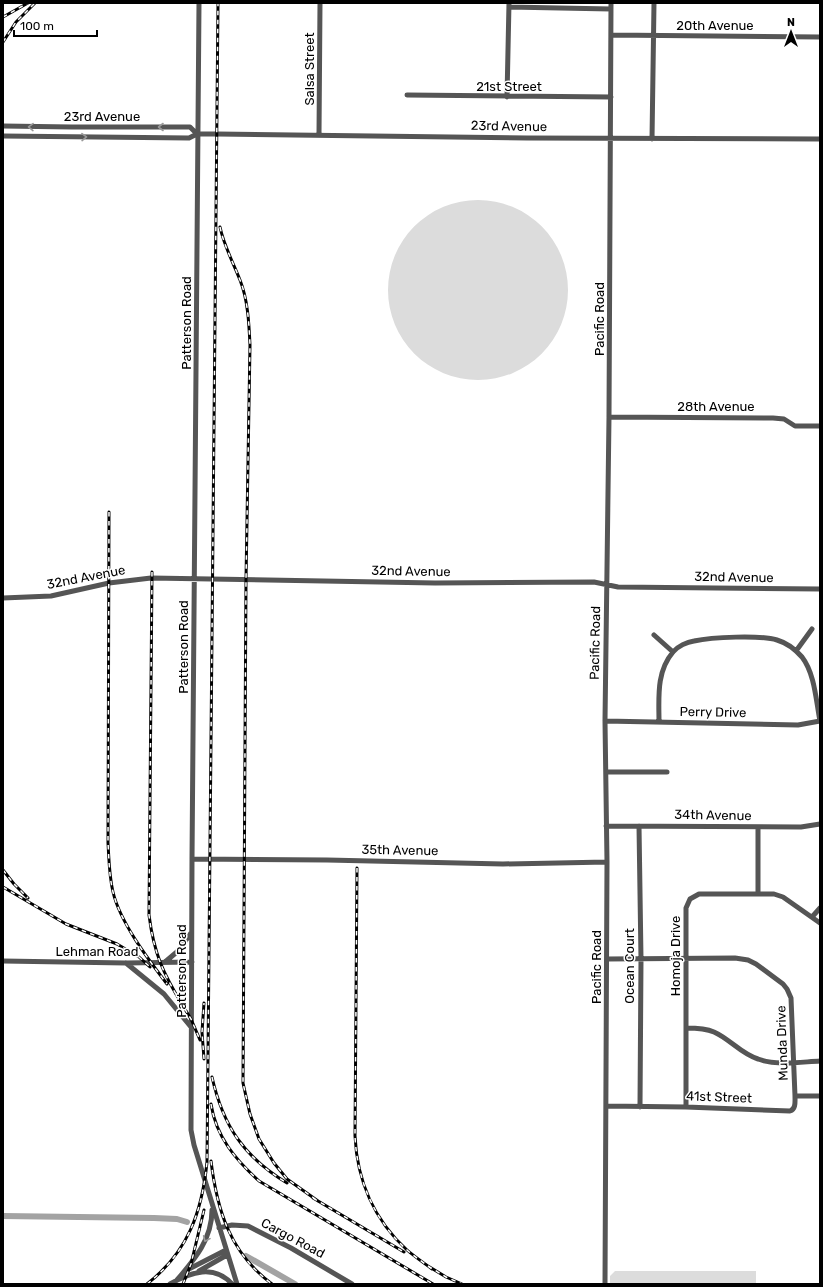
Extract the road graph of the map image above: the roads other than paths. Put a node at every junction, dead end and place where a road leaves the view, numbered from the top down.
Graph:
1 (199, 3) edge
2 (320, 3) edge
3 (654, 3) edge
4 (509, 5) edge
5 (611, 6) edge
6 (611, 35) junction
7 (654, 36) junction
8 (820, 38) edge
9 (407, 95) dead end
10 (507, 97) junction
11 (611, 97) junction
12 (3, 126) edge
13 (198, 134) junction
14 (319, 134) junction
15 (3, 136) edge
16 (611, 138) junction
17 (652, 138) junction
18 (820, 139) edge
19 (609, 417) junction
20 (820, 426) edge
21 (194, 579) junction
22 (606, 585) junction
23 (820, 589) edge
24 (3, 598) edge
25 (812, 629) dead end
26 (654, 635) dead end
27 (796, 651) junction
28 (673, 652) junction
29 (605, 721) junction
30 (820, 721) edge
31 (659, 722) junction
32 (606, 772) junction
33 (666, 772) dead end
34 (820, 824) edge
35 (606, 826) junction
36 (639, 826) junction
37 (758, 827) junction
38 (192, 858) junction
39 (607, 862) junction
40 (758, 893) junction
41 (820, 908) edge
42 (812, 917) junction
43 (820, 923) edge
44 (192, 932) junction
45 (607, 959) junction
46 (641, 959) junction
47 (685, 959) junction
48 (3, 961) edge
49 (165, 962) junction
50 (192, 962) junction
51 (126, 963) junction
52 (191, 1027) junction
53 (686, 1028) junction
54 (820, 1061) edge
55 (793, 1062) junction
56 (795, 1096) junction
57 (820, 1096) edge
58 (606, 1106) junction
59 (640, 1107) junction
60 (686, 1107) junction
61 (212, 1201) junction
62 (219, 1228) junction
63 (226, 1253) junction
64 (184, 1272) junction
65 (192, 1274) junction
66 (177, 1280) junction
67 (170, 1284) edge
68 (232, 1284) edge
69 (237, 1284) edge
70 (352, 1284) edge
71 (605, 1284) edge

1 - 13 street, Patterson Road
2 - 14 street, Salsa Street
3 - 7 street
4 - 5 street
4 - 10 street
5 - 6 street, Pacific Road
6 - 7 street, 20th Avenue
6 - 11 street, Pacific Road
7 - 8 street, 20th Avenue
7 - 17 street
9 - 10 street, 21st Street
10 - 11 street, 21st Street
11 - 16 street, Pacific Road
13 -> 12 street, 23rd Avenue
13 - 14 street, 23rd Avenue
15 -> 13 street, 23rd Avenue
13 - 21 street, Patterson Road
14 - 16 street, 23rd Avenue
16 - 17 street, 23rd Avenue
16 - 19 street, Pacific Road
17 - 18 street, 23rd Avenue
19 - 20 street, 28th Avenue
19 - 22 street, Pacific Road
21 - 22 street, 32nd Avenue
21 - 24 street, 32nd Avenue
21 - 38 street, Patterson Road
22 - 23 street, 32nd Avenue
22 - 29 street, Pacific Road
25 - 27 street
26 - 28 street
27 - 28 street
27 - 30 street
28 - 31 street
29 - 31 street, Perry Drive
29 - 32 street, Pacific Road
30 - 31 street, Perry Drive
32 - 33 street
32 - 35 street, Pacific Road
34 - 37 street, 34th Avenue
35 - 36 street, 34th Avenue
35 - 39 street, Pacific Road
36 - 37 street, 34th Avenue
36 - 46 street, Ocean Court
37 - 40 street
38 - 39 street, 35th Avenue
38 - 44 street, Patterson Road
39 - 45 street, Pacific Road
40 - 42 street, Homoja Drive
40 - 47 street, Homoja Drive
41 - 42 street
42 - 43 street, Homoja Drive
44 - 49 street
44 - 50 street, Patterson Road
45 - 46 street, Munda Drive
45 - 58 street, Pacific Road
46 - 47 street, Munda Drive
46 - 59 street, Ocean Court
47 - 53 street, Homoja Drive
47 - 55 street, Munda Drive
48 - 51 street, Lehman Road
49 - 50 street, Lehman Road
49 - 51 street, Lehman Road
50 - 52 street, Patterson Road
51 - 52 street
52 - 61 street, Patterson Road
53 - 55 street
53 - 60 street, Homoja Drive
54 - 55 street
55 - 56 street, Munda Drive
56 - 57 street
56 - 60 street, 41st Street
58 - 59 street, 41st Street
58 - 71 street, Pacific Road
59 - 60 street, 41st Street
61 - 62 street, Patterson Road
61 -> 64 street
62 - 63 street, Patterson Road
62 - 70 street, Cargo Road
63 - 64 street
63 - 65 street
63 - 69 street, Patterson Road
64 - 66 street
65 - 66 street
65 - 68 street
66 - 67 street

